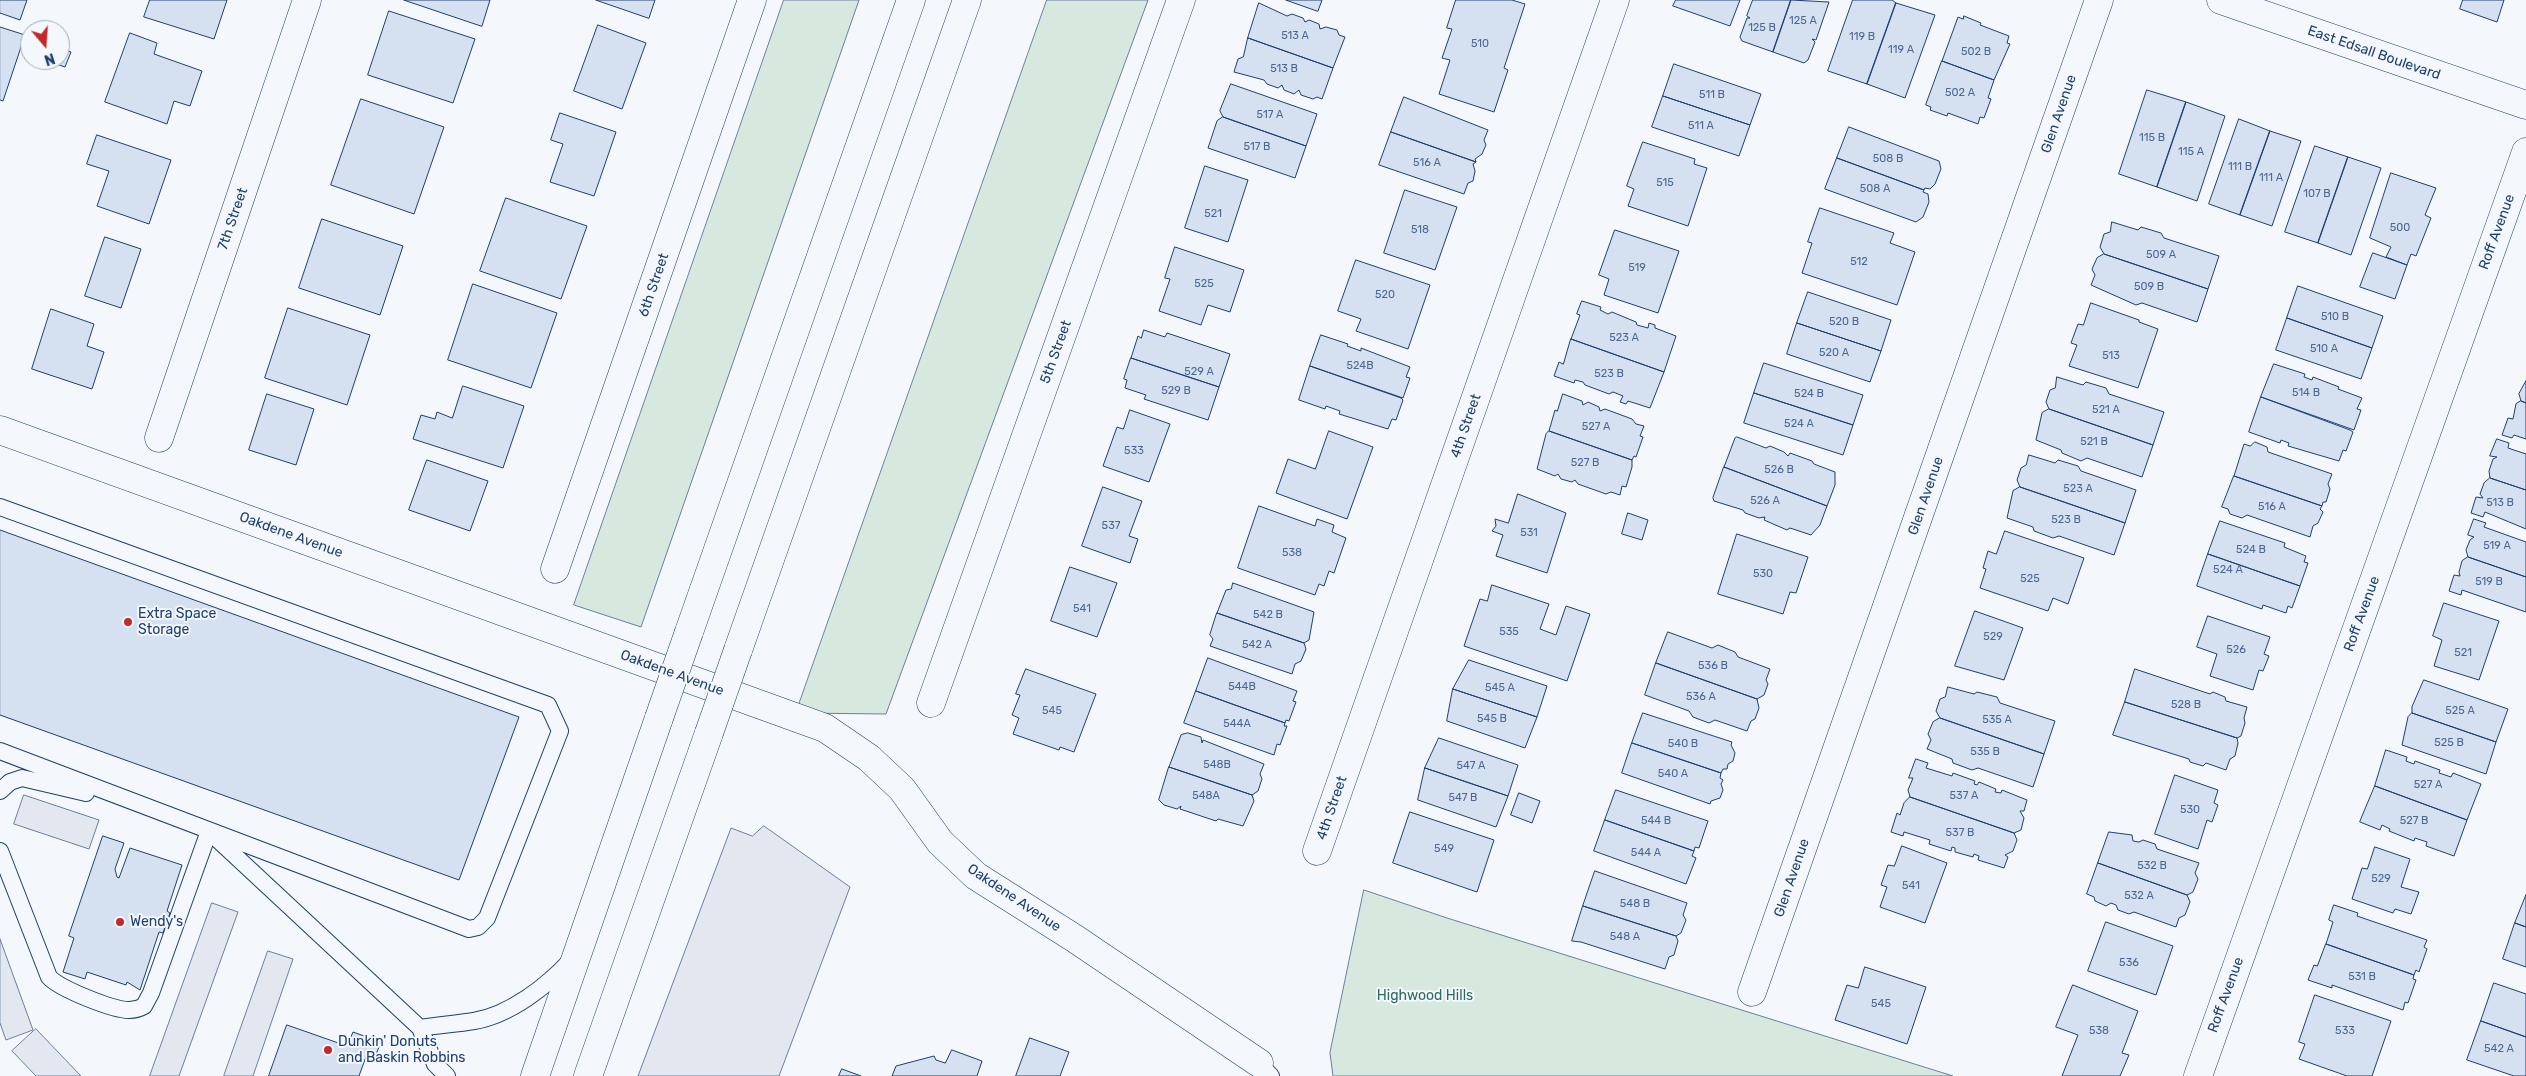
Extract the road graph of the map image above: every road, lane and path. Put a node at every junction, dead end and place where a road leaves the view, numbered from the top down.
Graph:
1 (307, 0) edge
2 (752, 0) edge
3 (911, 0) edge
4 (967, 0) edge
5 (1180, 0) edge
6 (1615, 0) edge
7 (2099, 0) edge
8 (2221, 0) edge
9 (2526, 105) edge
10 (2526, 152) edge
11 (0, 430) edge
12 (159, 438) dead end
13 (0, 506) edge
14 (555, 569) dead end
15 (931, 703) dead end
16 (0, 751) edge
17 (0, 791) edge
18 (142, 806) junction
19 (209, 831) junction
20 (0, 851) edge
21 (1317, 851) dead end
22 (577, 952) junction
23 (1752, 992) dead end
24 (420, 1028) junction
25 (1265, 1069) edge
26 (447, 1076) edge
27 (535, 1076) edge
28 (588, 1076) edge
29 (2198, 1076) edge

1 - 12 main road, 7th Street
2 - 14 main road, 6th Street
3 - 22 main road, bridge
4 - 28 main road, bridge
5 - 15 main road, 5th Street
6 - 21 main road, 4th Street
7 - 23 main road, Glen Avenue
8 - 9 main road, East Edsall Boulevard
10 - 29 main road, Roff Avenue
11 - 25 main road, Oakdene Avenue
13 - 19 lane
16 - 18 lane
17 - 18 lane
18 - 19 lane
19 - 20 lane
19 - 24 lane
22 - 24 lane
22 - 27 main road
24 - 26 lane

